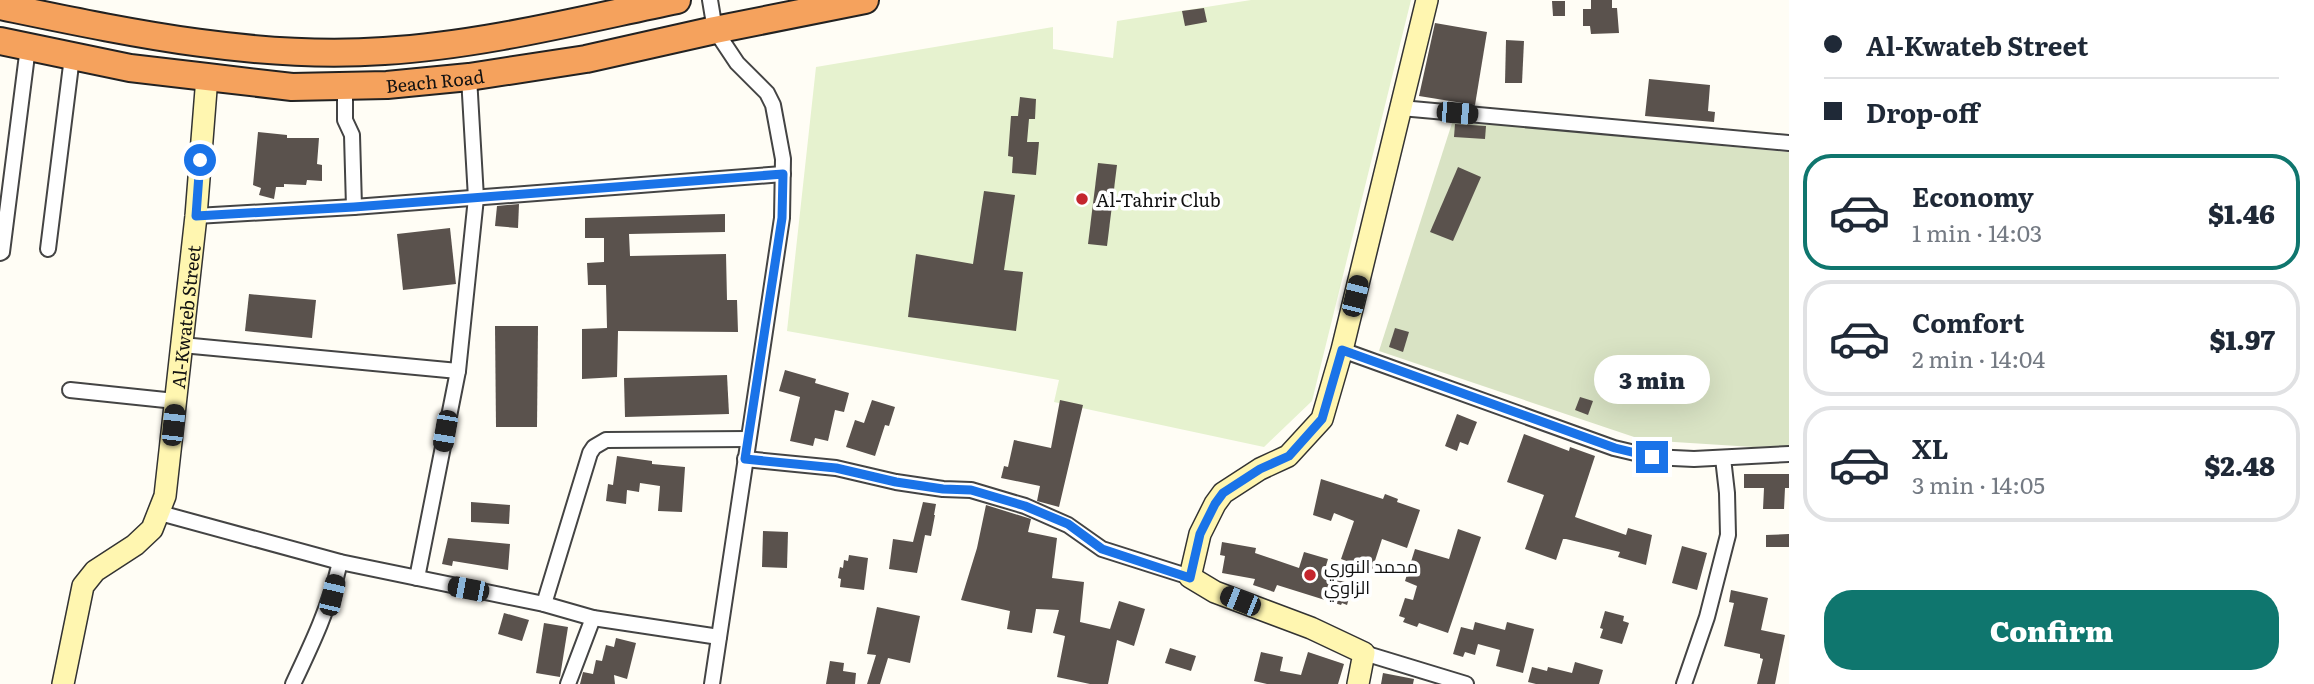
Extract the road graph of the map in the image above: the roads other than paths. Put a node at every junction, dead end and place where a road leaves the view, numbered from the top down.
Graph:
1 (677, 0) edge
2 (710, 0) edge
3 (865, 0) edge
4 (1427, 0) edge
5 (0, 6) edge
6 (715, 30) junction
7 (0, 41) edge
8 (29, 47) junction
9 (72, 57) junction
10 (207, 78) junction
11 (469, 78) junction
12 (345, 86) junction
13 (1401, 108) junction
14 (1789, 143) edge
15 (783, 174) junction
16 (476, 198) junction
17 (354, 207) junction
18 (196, 216) junction
19 (48, 249) dead end
20 (0, 253) edge
21 (182, 345) junction
22 (1342, 350) junction
23 (458, 371) junction
24 (70, 390) dead end
25 (175, 401) junction
26 (748, 439) junction
27 (1789, 454) edge
28 (1723, 458) junction
29 (745, 459) junction
30 (160, 513) junction
31 (340, 562) junction
32 (417, 578) junction
33 (1190, 578) junction
34 (544, 604) junction
35 (593, 618) junction
36 (719, 637) junction
37 (1364, 653) junction
38 (63, 684) edge
39 (293, 684) edge
40 (568, 684) edge
41 (712, 684) edge
42 (1358, 684) edge
43 (1466, 684) edge
44 (1684, 684) edge

1 - 5 highway, Beach Road
2 - 6 street
3 - 6 highway, Beach Road
4 - 13 street
6 - 11 highway, Beach Road
6 - 15 street
7 - 8 highway, Beach Road
8 - 9 highway, Beach Road
8 - 20 street
9 - 10 highway, Beach Road
9 - 19 street
10 - 12 highway, Beach Road
10 - 18 street, Al-Kwateb Street
11 - 12 highway, Beach Road
11 - 16 street
12 - 17 street
13 - 14 street
13 - 22 street
15 - 16 street
15 - 26 street
16 - 17 street
16 - 23 street
17 - 18 street
18 - 21 street, Al-Kwateb Street
21 - 23 street
21 - 25 street, Al-Kwateb Street
22 - 28 street
22 - 33 street
23 - 32 street
24 - 25 street
25 - 30 street, Al-Kwateb Street
26 - 29 street
26 - 34 street
27 - 28 street
28 - 44 street
29 - 33 street
29 - 36 street
30 - 31 street
30 - 38 street, Al-Kwateb Street
31 - 32 street
31 - 39 street
32 - 34 street
33 - 37 street
34 - 35 street
35 - 36 street
35 - 40 street
36 - 41 street
37 - 42 street
37 - 43 street

